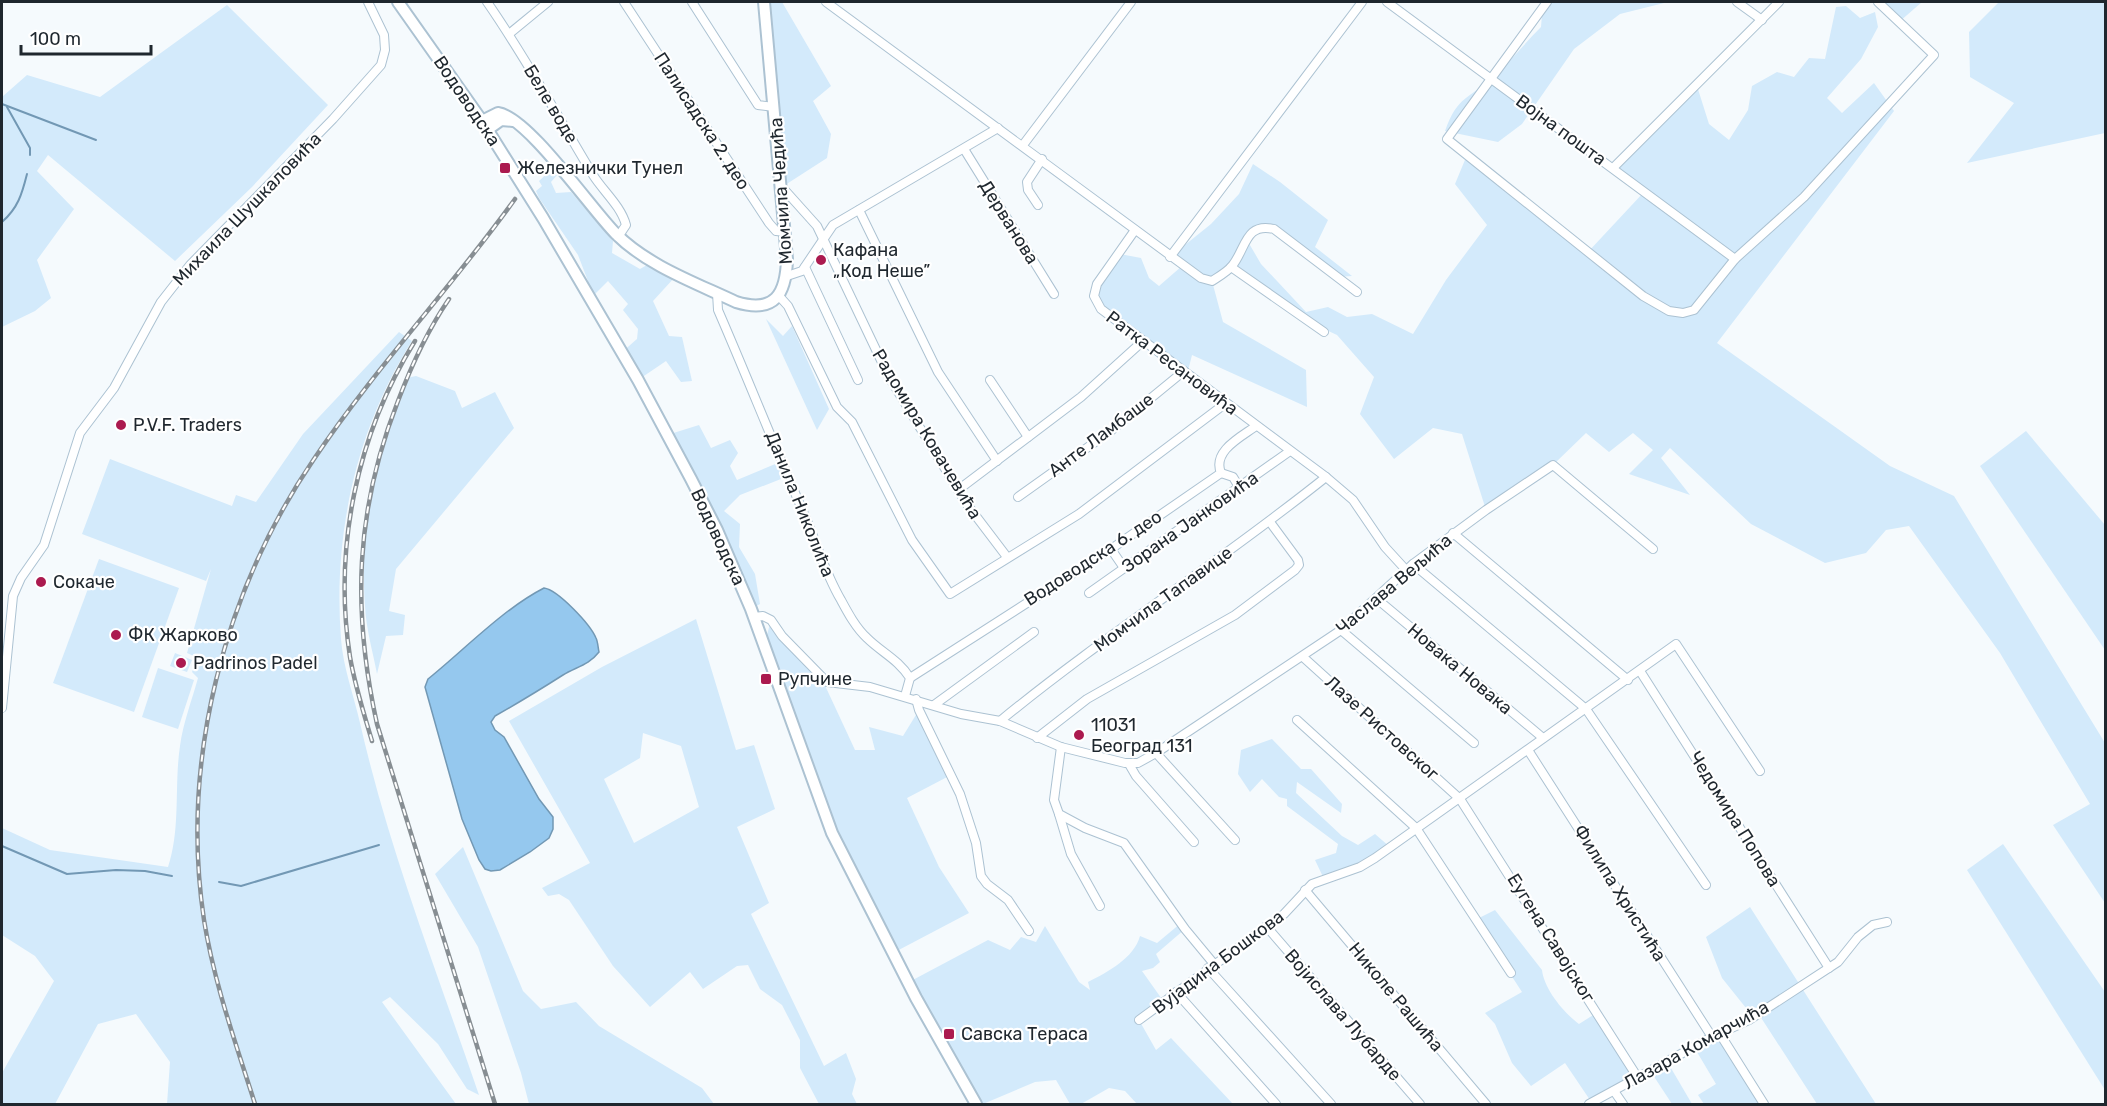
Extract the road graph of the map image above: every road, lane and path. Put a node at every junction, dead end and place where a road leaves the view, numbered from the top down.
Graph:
1 (368, 2) edge
2 (398, 2) edge
3 (548, 2) edge
4 (624, 2) edge
5 (692, 2) edge
6 (764, 2) edge
7 (826, 2) edge
8 (1131, 2) edge
9 (1362, 2) edge
10 (1387, 2) edge
11 (1547, 2) edge
12 (1737, 2) edge
13 (1779, 2) edge
14 (1878, 2) edge
15 (492, 3) edge
16 (1762, 20) junction
17 (509, 34) junction
18 (1492, 79) junction
19 (774, 106) junction
20 (484, 125) junction
21 (998, 128) junction
22 (1023, 145) junction
23 (964, 149) junction
24 (1042, 159) junction
25 (1613, 168) junction
26 (782, 187) junction
27 (1038, 205) dead end
28 (860, 210) junction
29 (1135, 230) junction
30 (786, 232) junction
31 (618, 237) junction
32 (822, 240) junction
33 (1170, 257) junction
34 (1735, 259) junction
35 (805, 267) junction
36 (1231, 267) junction
37 (787, 276) junction
38 (1357, 292) dead end
39 (717, 293) junction
40 (1054, 294) dead end
41 (779, 296) junction
42 (1324, 332) dead end
43 (1143, 340) junction
44 (1184, 371) junction
45 (858, 380) dead end
46 (990, 380) dead end
47 (1226, 403) junction
48 (1256, 426) junction
49 (1028, 437) junction
50 (1290, 451) junction
51 (997, 461) junction
52 (1221, 473) junction
53 (1326, 477) junction
54 (1239, 487) junction
55 (958, 490) junction
56 (1018, 497) dead end
57 (1270, 522) junction
58 (1453, 533) junction
59 (1111, 549) junction
60 (1653, 549) dead end
61 (1007, 557) junction
62 (1409, 567) junction
63 (1124, 568) junction
64 (1089, 593) dead end
65 (1377, 599) junction
66 (754, 617) junction
67 (1341, 630) junction
68 (1034, 632) dead end
69 (1303, 657) junction
70 (1640, 671) junction
71 (910, 678) junction
72 (1628, 680) junction
73 (905, 696) junction
74 (916, 699) junction
75 (934, 705) junction
76 (2, 708) edge
77 (1586, 709) junction
78 (1297, 720) dead end
79 (1000, 721) junction
80 (1037, 738) junction
81 (1543, 738) junction
82 (1474, 743) dead end
83 (1060, 747) junction
84 (1528, 750) junction
85 (1156, 753) junction
86 (1130, 764) junction
87 (1760, 771) dead end
88 (1460, 799) junction
89 (1059, 814) junction
90 (1416, 828) junction
91 (1235, 840) dead end
92 (1194, 842) dead end
93 (1706, 885) dead end
94 (1305, 890) junction
95 (1100, 906) dead end
96 (1887, 922) dead end
97 (1266, 926) junction
98 (1029, 931) dead end
99 (1211, 966) junction
100 (1829, 968) junction
101 (1511, 973) dead end
102 (1176, 992) junction
103 (1139, 1020) dead end
104 (1720, 1034) junction
105 (1712, 1037) junction
106 (1638, 1078) junction
107 (1614, 1090) junction
108 (976, 1104) edge
109 (1276, 1104) edge
110 (1330, 1104) edge
111 (1420, 1104) edge
112 (1486, 1104) edge
113 (1589, 1104) edge
114 (1623, 1104) edge
115 (1764, 1104) edge

1 - 76 street, Михаила Шушкаловића
2 - 20 main road, Водоводска
3 - 17 street
4 - 30 street, Палисадска 2. део
5 - 19 street
6 - 19 main road, Момчила Чедића
7 - 21 street
8 - 22 street
9 - 33 street
10 - 18 street, Војна пошта
11 - 18 street
12 - 16 street
13 - 16 street
14 - 34 street
15 - 17 street, Беле воде
16 - 25 street
17 - 31 street, Беле воде
18 - 25 street, Војна пошта
18 - 34 street
19 - 26 main road, Момчила Чедића
20 - 31 main road
20 - 66 main road, Водоводска
21 - 22 street
21 - 23 street
22 - 24 street
23 - 28 street
23 - 40 street, Дерванова
24 - 27 street
24 - 29 street
25 - 34 street, Војна пошта
26 - 30 main road, Момчила Чедића
26 - 32 street, Радомира Ковачевића
28 - 32 street
28 - 51 street
29 - 33 street
29 - 43 street, Ратка Ресановића
30 - 37 main road, Момчила Чедића
31 - 39 main road
32 - 35 street
32 - 55 street, Радомира Ковачевића
33 - 36 street
35 - 37 street
35 - 45 street
36 - 38 street
36 - 42 street
37 - 41 main road, Момчила Чедића
39 - 41 main road
39 - 71 street, Данила Николића
41 - 61 street
43 - 44 street, Ратка Ресановића
43 - 49 street
44 - 47 street, Ратка Ресановића
44 - 56 street, Анте Ламбаше
46 - 49 street
47 - 48 street, Ратка Ресановића
47 - 61 street
48 - 50 street, Ратка Ресановића
48 - 52 street
49 - 51 street
50 - 53 street, Ратка Ресановића
50 - 54 street, Зорана Јанковића
51 - 55 street
52 - 54 street
52 - 59 street, Водоводска 6. део
53 - 57 street, Момчила Тапавице
53 - 62 street, Ратка Ресановића
54 - 63 street, Зорана Јанковића
55 - 61 street, Радомира Ковачевића
57 - 79 street, Момчила Тапавице
57 - 80 street
58 - 60 street, Часлава Вељића
58 - 62 street, Часлава Вељића
58 - 72 street
59 - 63 street
59 - 71 street, Водоводска 6. део
62 - 65 street, Часлава Вељића
62 - 77 street, Ратка Ресановића
63 - 64 street, Зорана Јанковића
65 - 67 street, Часлава Вељића
65 - 81 street, Новака Новака
66 - 73 street
66 - 108 main road, Водоводска
67 - 69 street, Часлава Вељића
67 - 82 street
68 - 75 street
69 - 85 street, Часлава Вељића
69 - 88 street, Лазе Ристовског
70 - 72 street, Вујадина Бошкова
70 - 87 street, Вујадина Бошкова
70 - 100 street, Чедомира Попова
71 - 73 street
72 - 77 street, Вујадина Бошкова
73 - 74 street
74 - 75 street
74 - 98 street
75 - 79 street
77 - 81 street, Вујадина Бошкова
77 - 93 street, Ратка Ресановића
78 - 90 street
79 - 80 street
80 - 83 street
81 - 84 street, Вујадина Бошкова
83 - 86 street
83 - 89 street
84 - 88 street, Вујадина Бошкова
84 - 105 street, Филипа Христића
85 - 86 street, Часлава Вељића
85 - 91 street
86 - 92 street
88 - 90 street, Вујадина Бошкова
88 - 106 street, Еугена Савојског
89 - 95 street
89 - 99 street
90 - 94 street, Вујадина Бошкова
90 - 101 street
94 - 97 street, Вујадина Бошкова
94 - 112 street, Николе Рашића
96 - 100 street, Лазара Комарчића
97 - 99 street, Вујадина Бошкова
97 - 111 street, Војислава Лубарде
99 - 102 street, Вујадина Бошкова
99 - 110 street
100 - 104 street, Лазара Комарчића
102 - 103 street, Вујадина Бошкова
102 - 109 street
104 - 105 street, Лазара Комарчића
104 - 115 street
105 - 106 street, Лазара Комарчића
106 - 107 street, Лазара Комарчића
107 - 113 street, Лазара Комарчића
107 - 114 street

